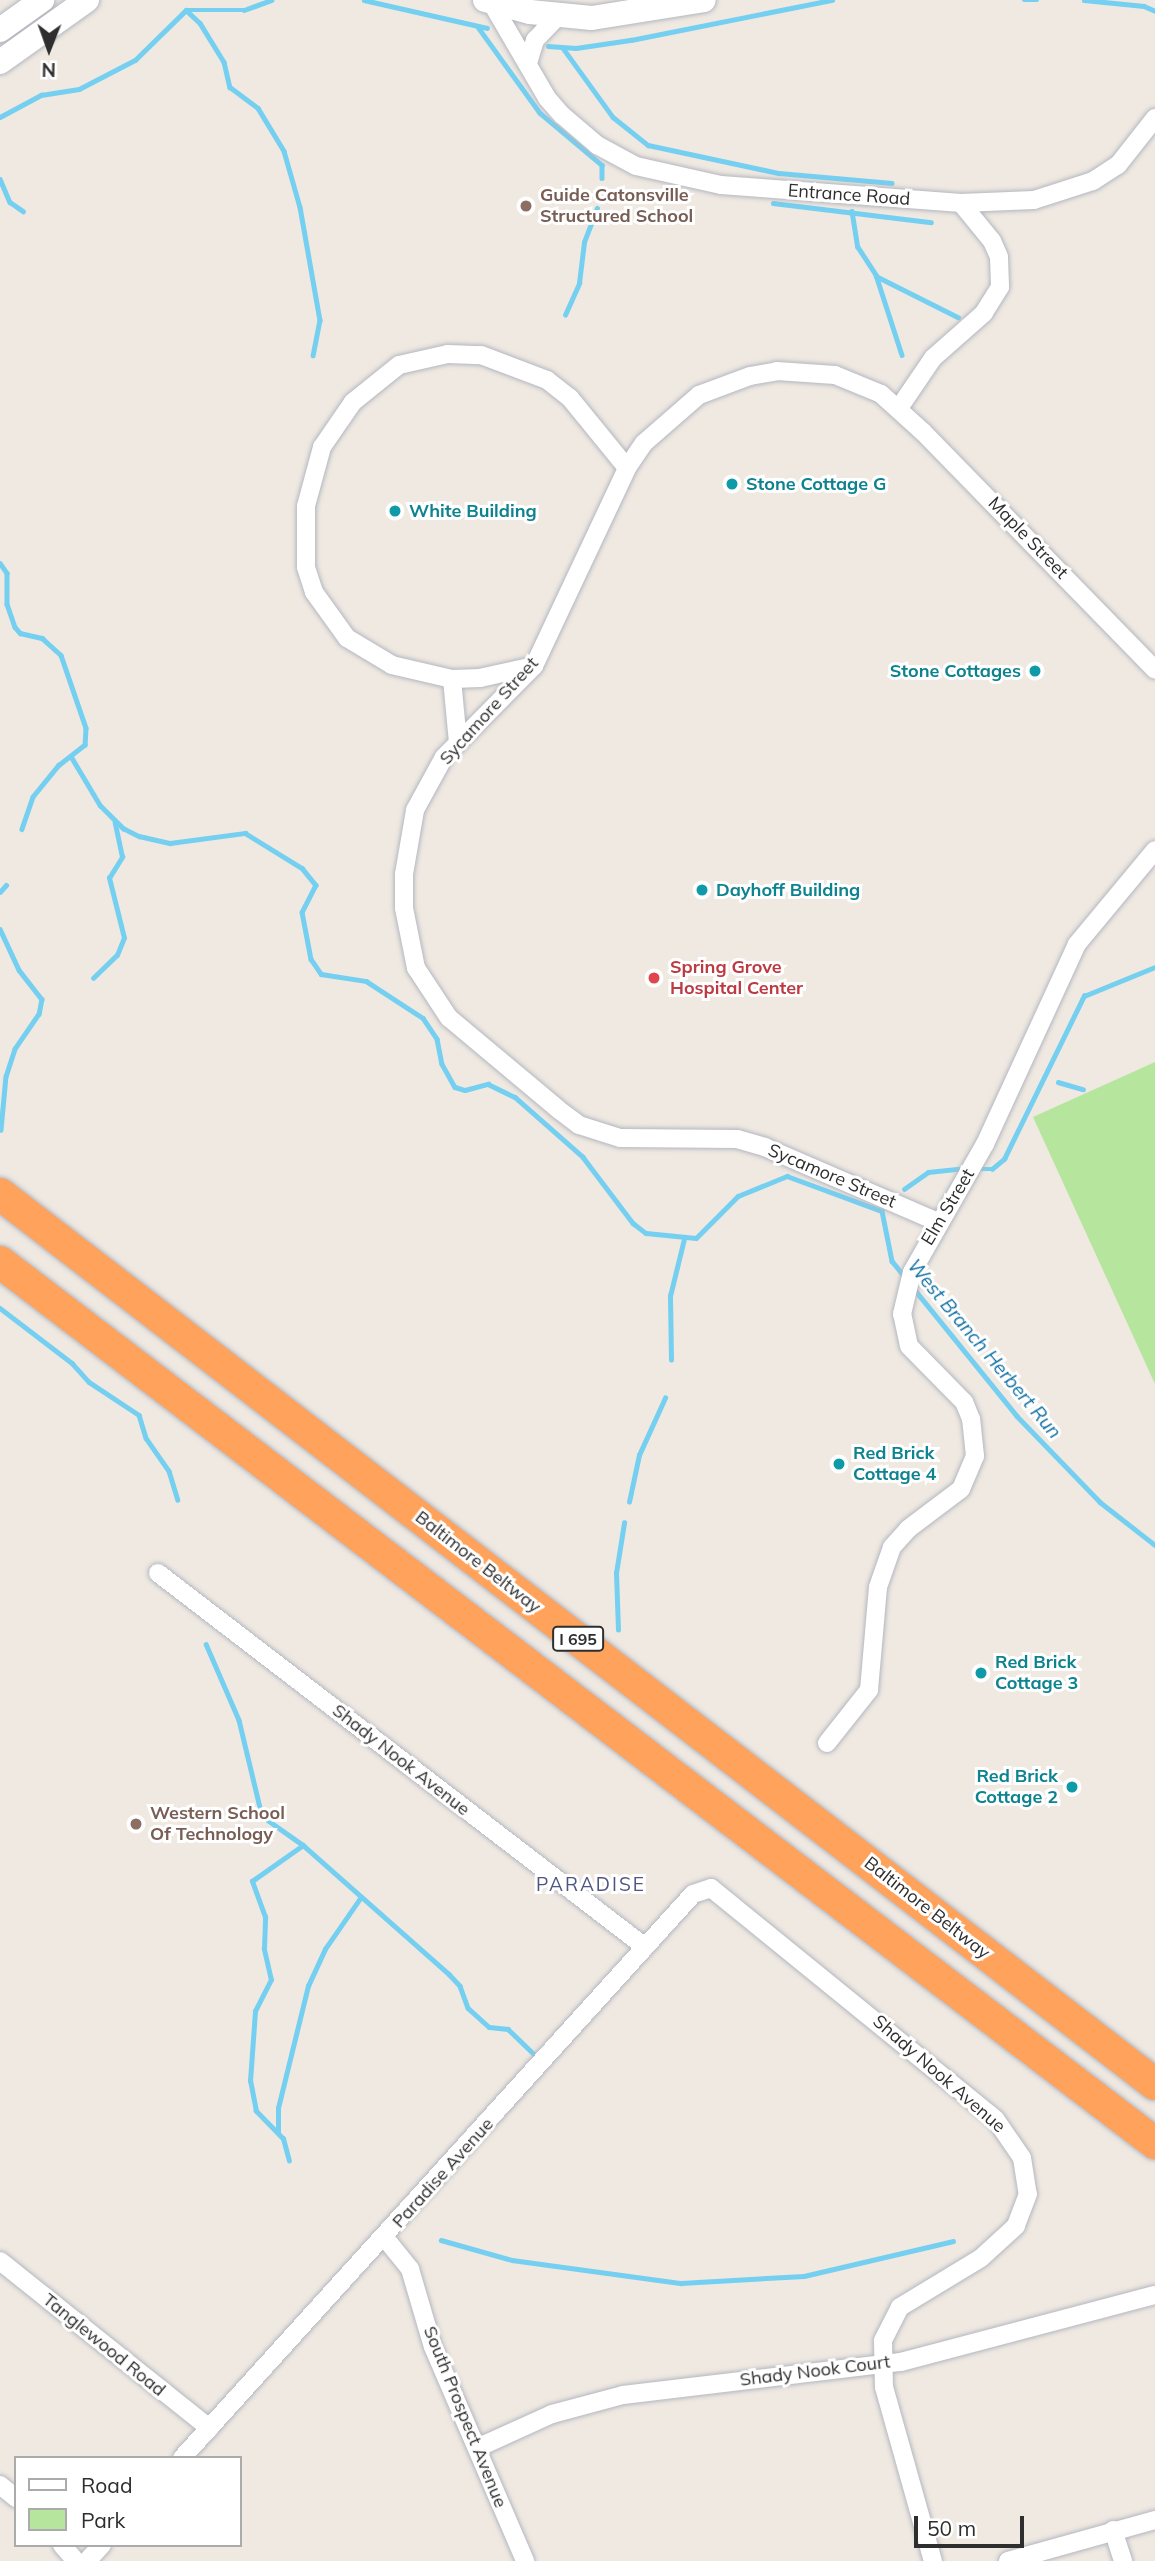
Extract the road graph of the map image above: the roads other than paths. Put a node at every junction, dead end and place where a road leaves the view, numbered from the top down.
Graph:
1 (41, 0) edge
2 (87, 0) edge
3 (704, 0) edge
4 (488, 1) edge
5 (558, 16) junction
6 (0, 30) edge
7 (0, 62) edge
8 (528, 63) junction
9 (1155, 118) edge
10 (961, 203) junction
11 (899, 408) junction
12 (626, 468) junction
13 (534, 666) junction
14 (1155, 670) edge
15 (452, 679) junction
16 (458, 743) junction
17 (1155, 850) edge
18 (0, 1195) edge
19 (938, 1222) junction
20 (0, 1262) edge
21 (158, 1573) dead end
22 (827, 1743) dead end
23 (703, 1888) joint
24 (645, 1947) junction
25 (1155, 2084) edge
26 (1155, 2143) edge
27 (385, 2238) junction
28 (0, 2261) edge
29 (1155, 2295) edge
30 (882, 2363) junction
31 (209, 2428) junction
32 (477, 2448) junction
33 (184, 2456) edge
34 (0, 2485) edge
35 (14, 2496) edge
36 (1155, 2520) edge
37 (1113, 2530) junction
38 (64, 2547) edge
39 (100, 2547) edge
40 (76, 2561) edge
41 (88, 2561) edge
42 (525, 2561) edge
43 (933, 2561) edge
44 (1008, 2561) edge
45 (1123, 2561) edge

1 - 6 street
2 - 7 street
3 - 5 street
4 - 5 street
4 - 8 street, Entrance Road
5 - 8 street
8 - 10 street, Entrance Road
9 - 10 street, Entrance Road
10 - 11 street
11 - 12 street, Sycamore Street
11 - 14 street, Maple Street
12 - 13 street, Sycamore Street
12 - 15 street
13 - 15 street
13 - 16 street, Sycamore Street
15 - 16 street
16 - 19 street, Sycamore Street
17 - 19 street, Elm Street
18 - 25 highway, Baltimore Beltway / I 695
19 - 22 street, Elm Street
20 - 26 highway, I 695
21 - 24 street, Shady Nook Avenue
23 - 24 street, Paradise Avenue
23 - 30 street, Shady Nook Avenue
24 - 27 street, Paradise Avenue
27 - 31 street, Paradise Avenue
27 - 32 street, South Prospect Avenue
28 - 31 street, Tanglewood Road
29 - 30 street, Shady Nook Court
30 - 32 street, Shady Nook Court
30 - 43 street, Shady Nook Avenue
31 - 33 street, Paradise Avenue
32 - 42 street, South Prospect Avenue
34 - 35 street
36 - 37 street
37 - 44 street
37 - 45 street
38 - 40 street
39 - 41 street

